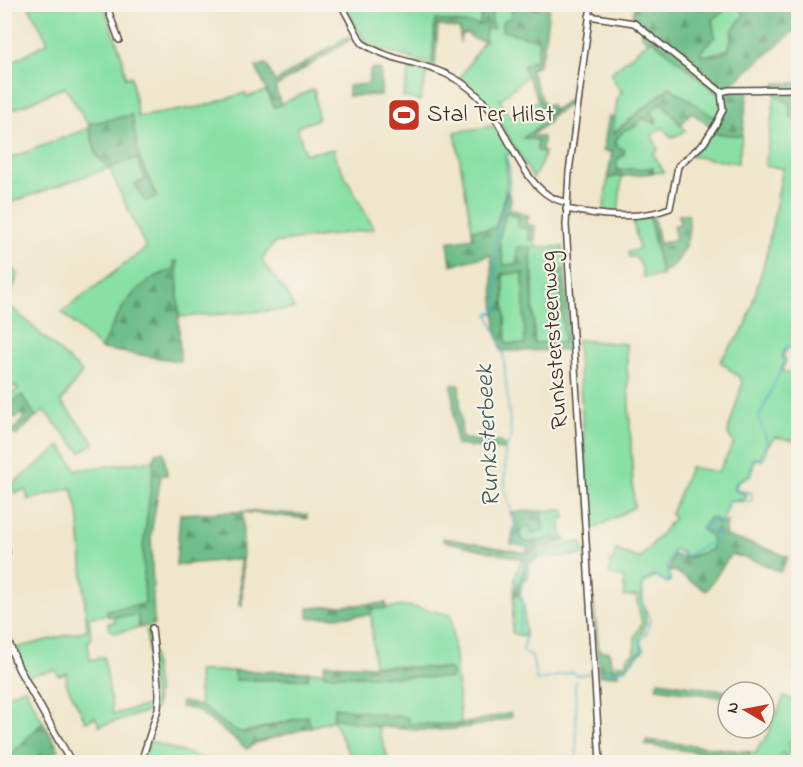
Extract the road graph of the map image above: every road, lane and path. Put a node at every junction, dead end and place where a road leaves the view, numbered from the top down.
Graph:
1 (106, 4) edge
2 (341, 4) edge
3 (591, 4) edge
4 (589, 16) junction
5 (119, 40) dead end
6 (798, 89) edge
7 (721, 92) junction
8 (566, 202) junction
9 (566, 209) junction
10 (4, 540) edge
11 (4, 562) edge
12 (152, 628) dead end
13 (4, 632) edge
14 (71, 762) edge
15 (141, 762) edge
16 (600, 762) edge

1 - 5 street
2 - 8 street
3 - 4 street, Runkstersteenweg
4 - 7 street
4 - 8 street, Runkstersteenweg
6 - 7 street
7 - 9 street
8 - 9 street, Runkstersteenweg
9 - 16 street, Runkstersteenweg
10 - 11 street
12 - 15 street
13 - 14 main road

